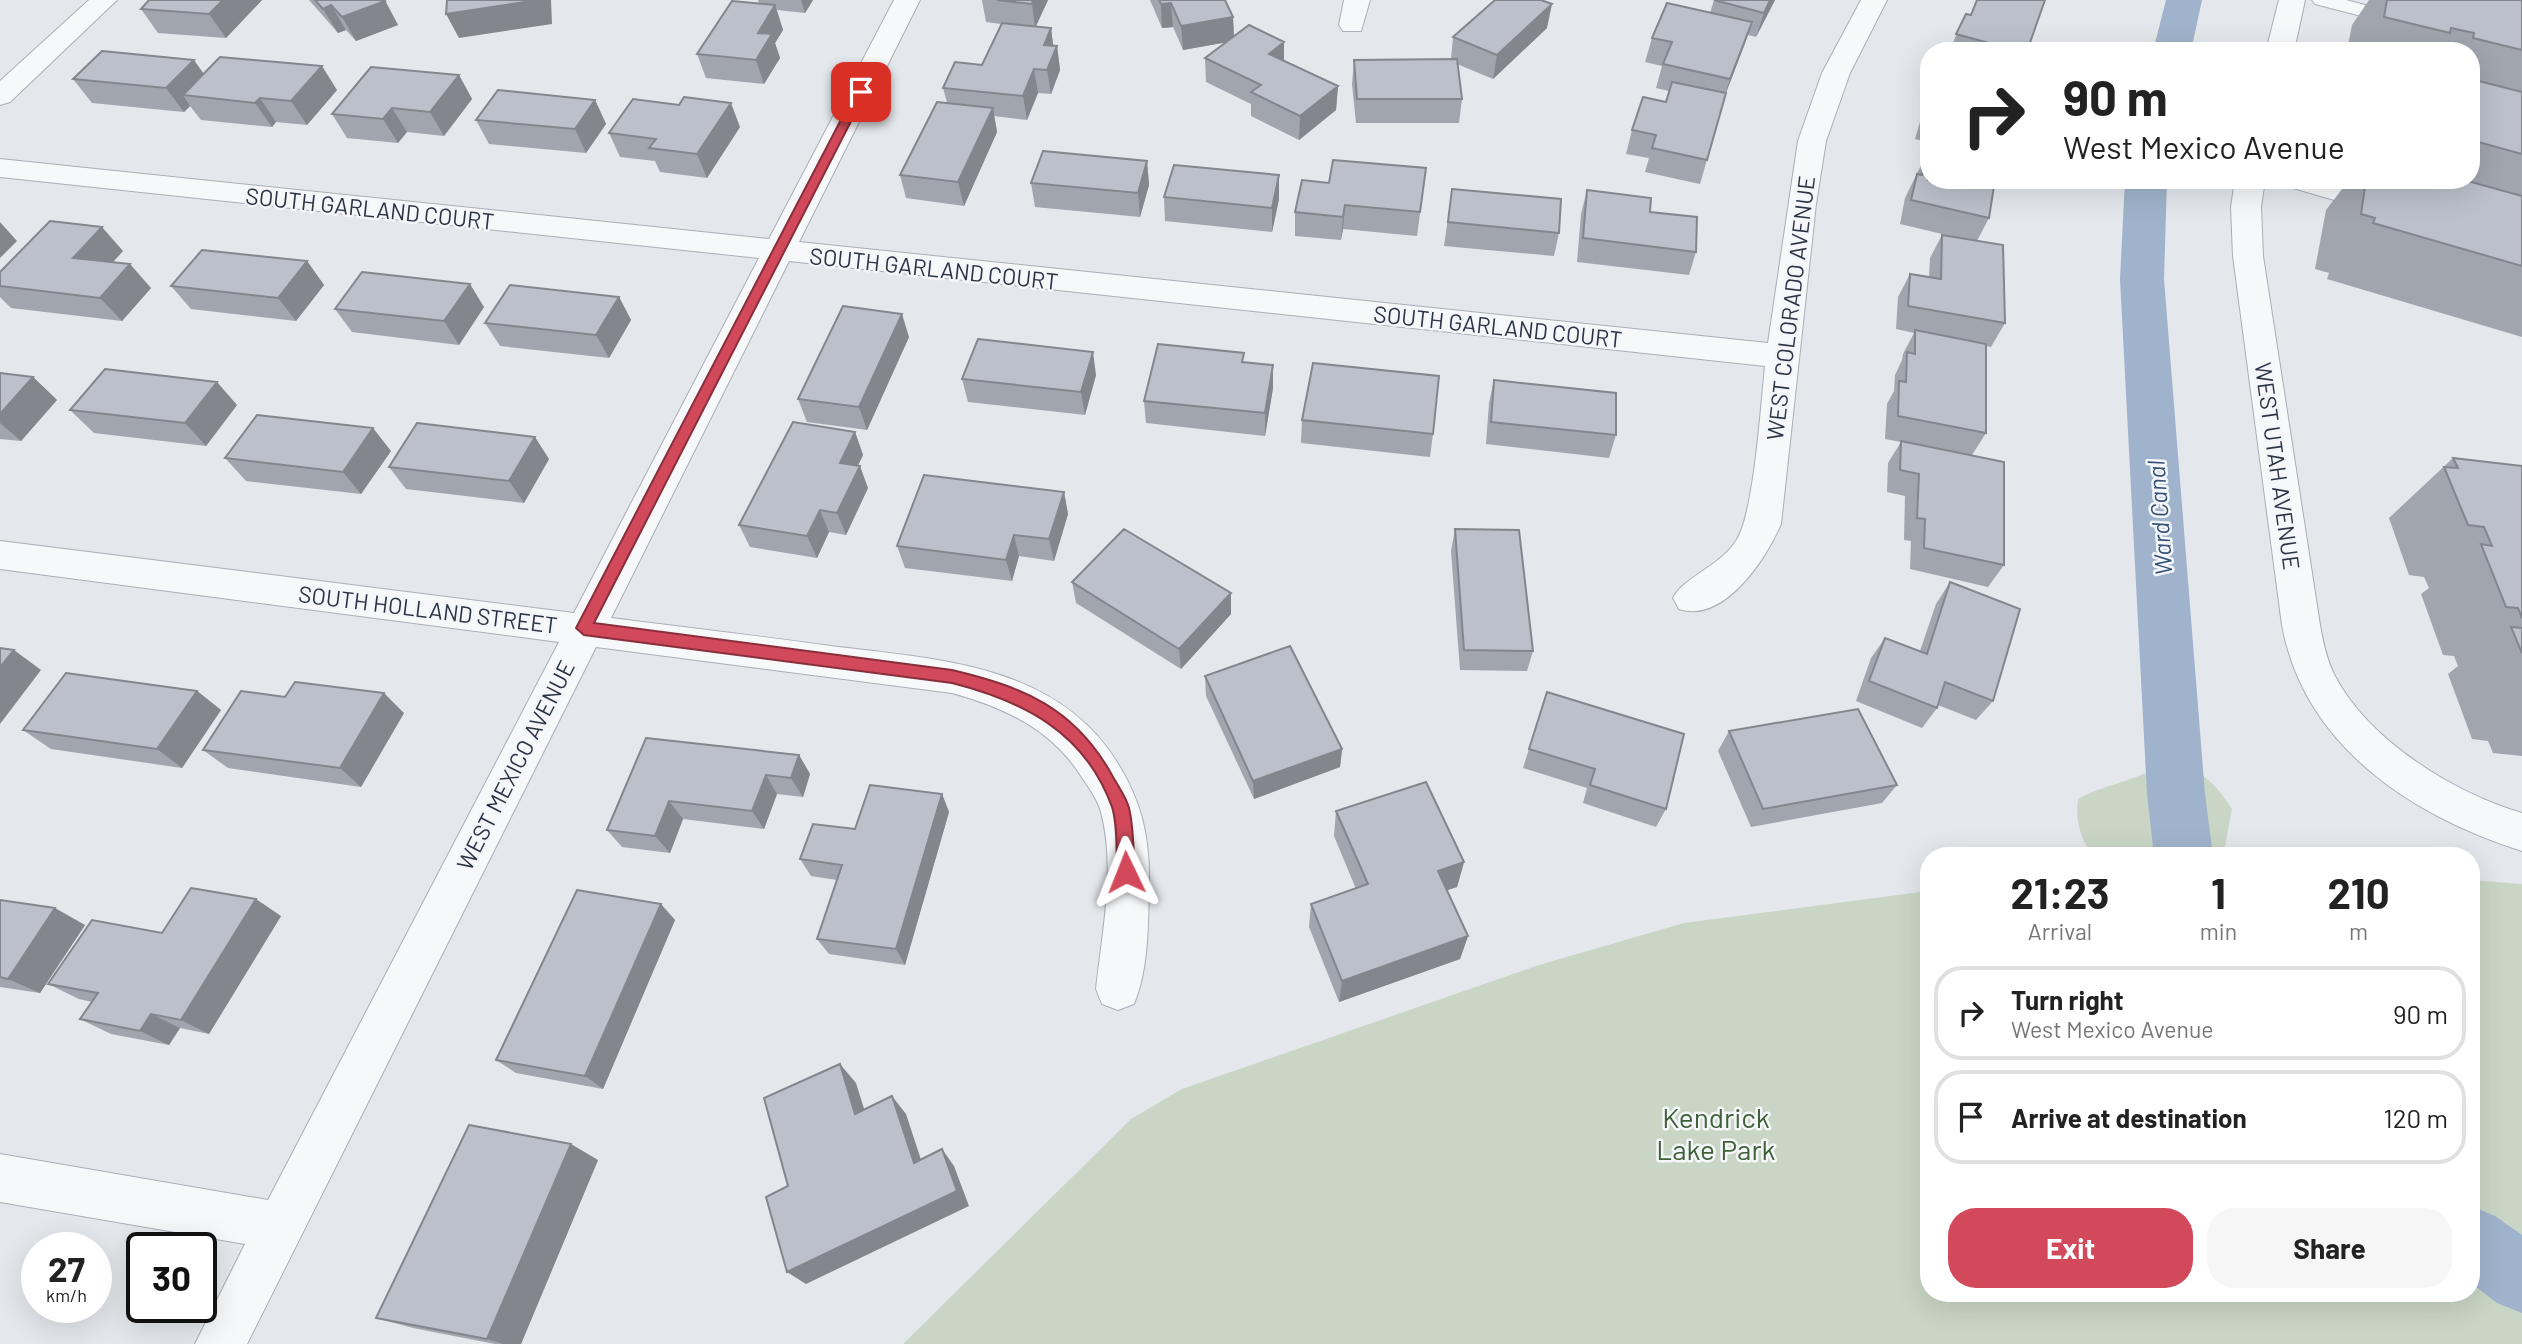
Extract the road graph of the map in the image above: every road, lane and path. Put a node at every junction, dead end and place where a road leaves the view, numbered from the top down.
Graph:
1 (104, 0) edge
2 (907, 0) edge
3 (1874, 0) edge
4 (2292, 0) edge
5 (2322, 0) edge
6 (2414, 23) edge
7 (2282, 42) edge
8 (0, 96) edge
9 (0, 168) edge
10 (2248, 189) edge
11 (2323, 189) edge
12 (2406, 212) edge
13 (779, 251) junction
14 (1785, 356) junction
15 (0, 555) edge
16 (1692, 598) dead end
17 (584, 628) junction
18 (2522, 832) edge
19 (1118, 989) dead end
20 (0, 1178) edge
21 (281, 1226) junction
22 (220, 1344) edge

1 - 8 street
2 - 13 street, WEST MEXICO AVENUE
3 - 14 street, WEST COLORADO AVENUE
4 - 7 street
5 - 6 lane
9 - 13 street, SOUTH GARLAND COURT
10 - 18 street, WEST UTAH AVENUE
11 - 12 lane
13 - 14 street, SOUTH GARLAND COURT
13 - 17 street, WEST MEXICO AVENUE
14 - 16 street, WEST COLORADO AVENUE
15 - 17 street, SOUTH HOLLAND STREET
17 - 19 street, SOUTH HOLLAND STREET
17 - 21 street, WEST MEXICO AVENUE
20 - 21 street
21 - 22 street, WEST MEXICO AVENUE

